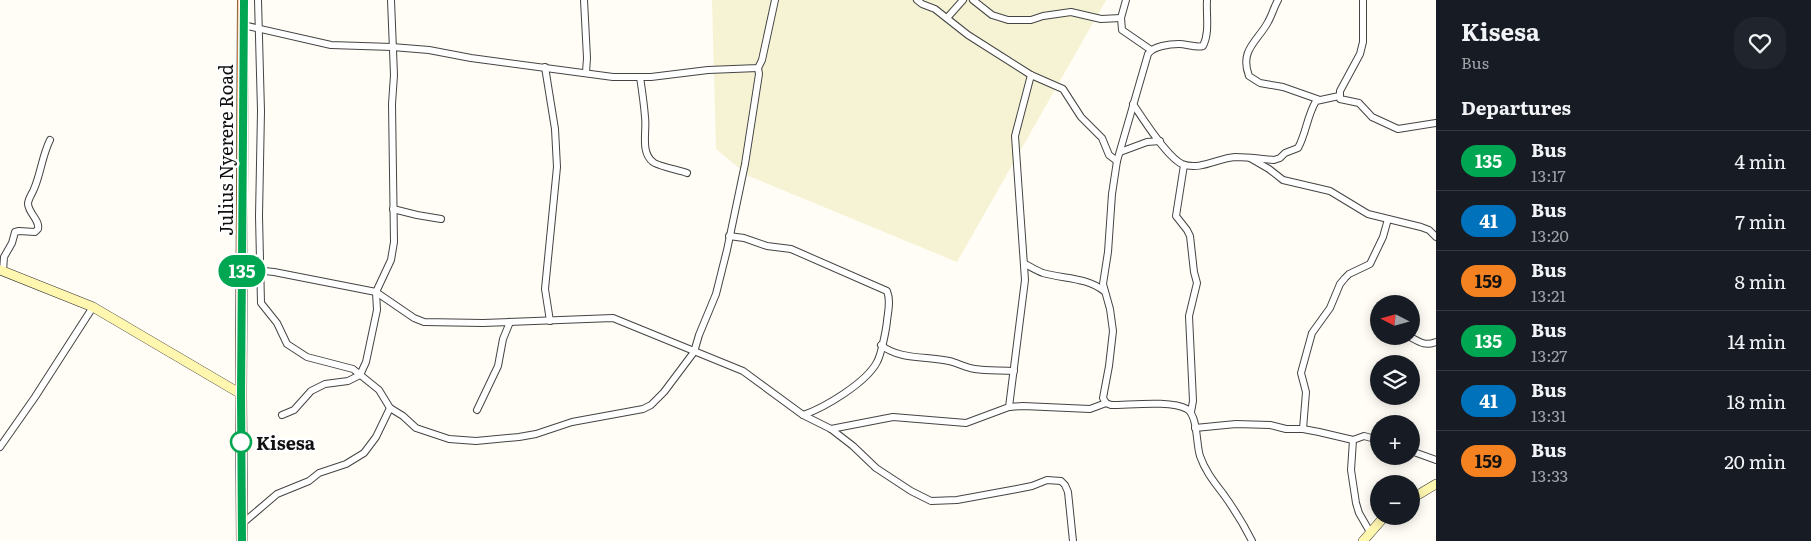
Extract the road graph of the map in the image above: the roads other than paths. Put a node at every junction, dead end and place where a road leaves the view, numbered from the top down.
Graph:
1 (244, 0) edge
2 (258, 0) edge
3 (391, 0) edge
4 (584, 0) edge
5 (775, 0) edge
6 (917, 0) edge
7 (963, 0) edge
8 (973, 0) edge
9 (1126, 0) edge
10 (1207, 0) edge
11 (1278, 0) edge
12 (1363, 0) edge
13 (947, 18) junction
14 (1121, 18) junction
15 (244, 25) junction
16 (259, 28) junction
17 (392, 46) junction
18 (1151, 50) junction
19 (545, 67) junction
20 (758, 68) junction
21 (586, 72) junction
22 (1031, 75) junction
23 (640, 77) junction
24 (1339, 96) junction
25 (1320, 100) junction
26 (1133, 104) junction
27 (1436, 123) edge
28 (50, 140) dead end
29 (1160, 141) junction
30 (1120, 152) junction
31 (1250, 158) junction
32 (1117, 162) junction
33 (1184, 165) junction
34 (687, 173) dead end
35 (393, 209) junction
36 (441, 218) dead end
37 (1388, 219) junction
38 (729, 236) junction
39 (1436, 237) edge
40 (1025, 264) junction
41 (1, 271) edge
42 (260, 271) junction
43 (242, 272) junction
44 (1104, 291) junction
45 (376, 292) junction
46 (93, 307) junction
47 (550, 321) junction
48 (510, 322) junction
49 (1420, 342) edge
50 (1436, 342) edge
51 (881, 344) junction
52 (694, 352) junction
53 (1014, 371) junction
54 (360, 375) junction
55 (241, 394) junction
56 (1106, 403) junction
57 (1009, 407) junction
58 (390, 408) junction
59 (477, 410) dead end
60 (1191, 412) junction
61 (282, 415) dead end
62 (803, 415) junction
63 (1195, 428) junction
64 (1303, 429) junction
65 (831, 430) junction
66 (1370, 438) edge
67 (1353, 440) junction
68 (0, 447) edge
69 (1420, 454) edge
70 (1436, 460) edge
71 (1436, 484) edge
72 (1420, 494) edge
73 (243, 523) junction
74 (1377, 525) edge
75 (1370, 532) junction
76 (242, 541) edge
77 (1073, 541) edge
78 (1252, 541) edge
79 (1363, 541) edge

1 - 15 highway, Julius Nyerere Road
2 - 16 street
3 - 17 street
4 - 21 street
5 - 20 street
6 - 13 street
7 - 13 street
8 - 14 street
9 - 14 street
10 - 18 street
11 - 25 street
12 - 24 street
13 - 22 street
14 - 18 street
15 - 16 street
15 - 43 highway, Julius Nyerere Road
16 - 17 street
16 - 42 street
17 - 19 street
17 - 35 street
18 - 26 street
19 - 21 street
19 - 47 street
20 - 23 street
20 - 38 street
21 - 23 street
22 - 32 street
22 - 40 street
23 - 34 street
24 - 25 street
24 - 27 street
25 - 31 street
26 - 29 street
26 - 30 street
28 - 41 street
29 - 30 street
29 - 33 street
30 - 32 street
31 - 33 street
31 - 37 street
32 - 44 street
33 - 60 street
35 - 36 street
35 - 45 street
37 - 39 street
37 - 64 street
38 - 51 street
38 - 52 street
40 - 44 street
40 - 53 street
41 - 46 street
42 - 43 street
42 - 45 street
42 - 54 street
43 - 55 highway, Julius Nyerere Road
44 - 56 street
45 - 48 street
45 - 54 street
46 - 55 street
46 - 68 street
47 - 48 street
47 - 52 street
48 - 59 street
49 - 50 street
51 - 53 street
51 - 62 street
52 - 58 street
52 - 62 street
53 - 57 street
54 - 58 street
54 - 61 street
55 - 73 highway, Julius Nyerere Road
56 - 57 street
56 - 60 street
57 - 65 street
58 - 73 street
60 - 63 street
62 - 65 street
63 - 64 street
63 - 78 street
64 - 67 street
65 - 77 street
66 - 67 street
67 - 75 street
69 - 70 street
71 - 72 street
73 - 76 highway, Julius Nyerere Road
74 - 75 street
75 - 79 street

